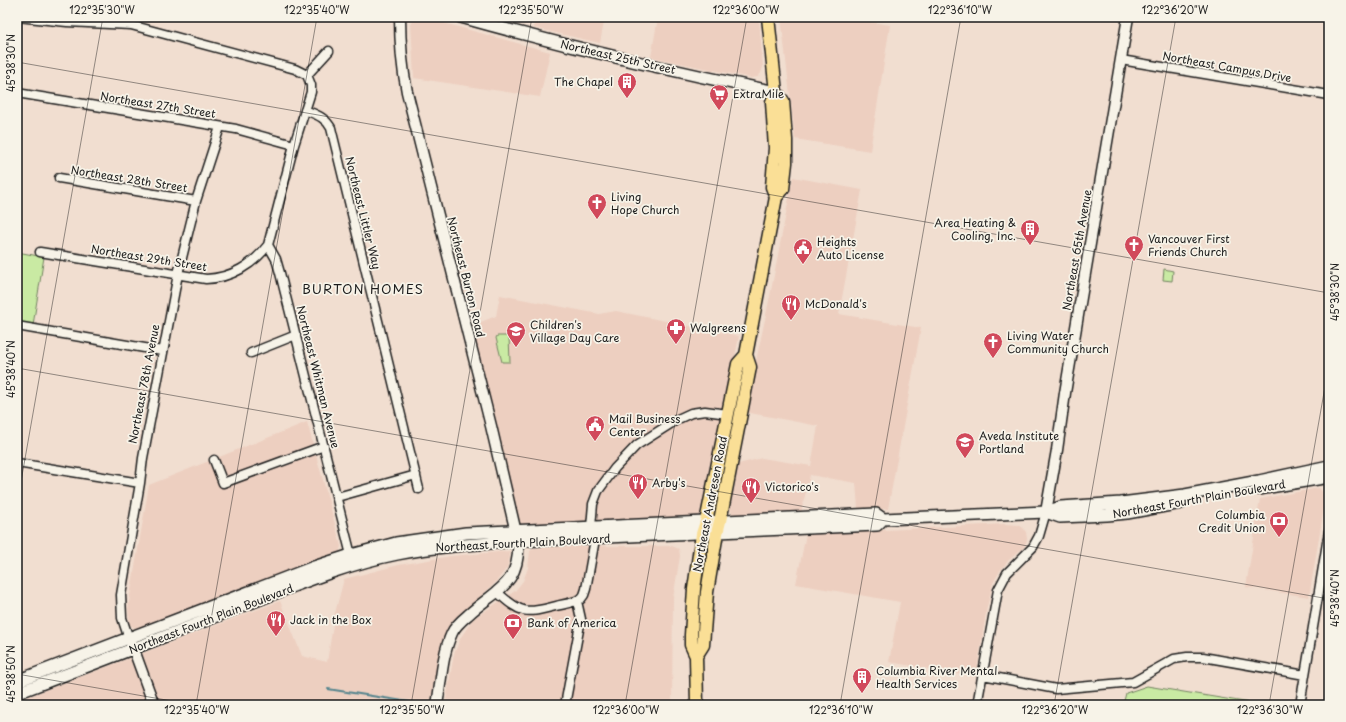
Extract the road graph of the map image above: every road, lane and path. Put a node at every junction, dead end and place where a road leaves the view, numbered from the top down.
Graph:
1 (18, 17) edge
2 (400, 17) edge
3 (461, 17) edge
4 (768, 17) edge
5 (1128, 17) edge
6 (329, 51) dead end
7 (1121, 60) junction
8 (307, 75) junction
9 (776, 92) junction
10 (17, 93) edge
11 (1329, 95) edge
12 (305, 110) junction
13 (220, 127) junction
14 (294, 145) junction
15 (58, 178) dead end
16 (196, 201) junction
17 (268, 245) junction
18 (40, 252) dead end
19 (178, 274) junction
20 (17, 326) edge
21 (296, 335) junction
22 (162, 351) junction
23 (251, 353) dead end
24 (742, 360) junction
25 (728, 414) junction
26 (735, 444) junction
27 (324, 446) junction
28 (214, 460) dead end
29 (17, 463) edge
30 (1329, 466) edge
31 (416, 476) junction
32 (1329, 477) edge
33 (140, 483) junction
34 (419, 489) dead end
35 (337, 497) junction
36 (1046, 512) junction
37 (883, 520) junction
38 (720, 521) junction
39 (591, 528) junction
40 (704, 528) junction
41 (1329, 531) edge
42 (717, 533) junction
43 (516, 536) junction
44 (595, 538) junction
45 (351, 555) junction
46 (290, 588) junction
47 (497, 592) junction
48 (577, 601) junction
49 (131, 644) junction
50 (696, 656) junction
51 (982, 675) junction
52 (1305, 675) junction
53 (17, 681) edge
54 (17, 693) edge
55 (154, 705) edge
56 (436, 705) edge
57 (566, 705) edge
58 (696, 705) edge
59 (977, 705) edge
60 (1300, 705) edge

1 - 8 street
2 - 43 street, Northeast Burton Road
3 - 9 main road, Northeast 25th Street
4 - 9 main road, Northeast Andresen Road
5 - 7 street, Northeast 65th Avenue
6 - 8 street
7 - 11 street, Northeast Campus Drive
7 - 36 street, Northeast 65th Avenue
8 - 12 street
9 - 24 main road, Northeast Andresen Road
10 - 13 street, Northeast 27th Street
12 - 14 street
12 - 31 street, Northeast Littler Way
13 - 14 street, Northeast 27th Street
13 - 16 street, Northeast 78th Avenue
14 - 17 street
15 - 16 street, Northeast 28th Street
16 - 19 street, Northeast 78th Avenue
17 - 19 street, Northeast 29th Street
17 - 21 street, Northeast Whitman Avenue
18 - 19 street, Northeast 29th Street
19 - 22 street, Northeast 78th Avenue
20 - 22 street
21 - 23 street
21 - 27 street, Northeast Whitman Avenue
22 - 33 street, Northeast 78th Avenue
24 - 25 main road, Northeast Andresen Road
24 - 26 main road, Northeast Andresen Road
25 - 26 main road
25 - 39 street
25 - 40 main road, Northeast Andresen Road
26 - 38 main road, Northeast Andresen Road
27 - 28 street
27 - 35 street, Northeast Whitman Avenue
29 - 33 street
30 - 36 main road, Northeast Fourth Plain Boulevard
31 - 34 street, Northeast Littler Way
31 - 35 street
32 - 36 main road, Northeast Fourth Plain Boulevard
33 - 49 street, Northeast 78th Avenue
35 - 45 street, Northeast Whitman Avenue
36 - 37 main road, Northeast Fourth Plain Boulevard
36 - 51 street
37 - 38 main road, Northeast Fourth Plain Boulevard
37 - 42 main road, Northeast Fourth Plain Boulevard
38 - 40 main road, Northeast Fourth Plain Boulevard
38 - 42 main road, Northeast Andresen Road
39 - 40 main road, Northeast Fourth Plain Boulevard
39 - 43 main road, Northeast Fourth Plain Boulevard
40 - 42 main road, Northeast Fourth Plain Boulevard
40 - 44 main road, Northeast Fourth Plain Boulevard
40 - 50 main road, Northeast Andresen Road
41 - 52 street
42 - 50 main road, Northeast Andresen Road
43 - 44 main road, Northeast Fourth Plain Boulevard
43 - 45 main road, Northeast Fourth Plain Boulevard
43 - 46 main road, Northeast Fourth Plain Boulevard
43 - 47 street, Northeast Burton Road
44 - 48 street
45 - 46 main road
45 - 49 main road, Northeast Fourth Plain Boulevard
46 - 49 main road, Northeast Fourth Plain Boulevard
47 - 48 street
47 - 56 street, Northeast Burton Road
48 - 57 street
49 - 53 main road, Northeast Fourth Plain Boulevard
49 - 54 main road, Northeast Fourth Plain Boulevard
49 - 55 street
50 - 58 main road, Northeast Andresen Road
51 - 52 street
51 - 59 street
52 - 60 street

